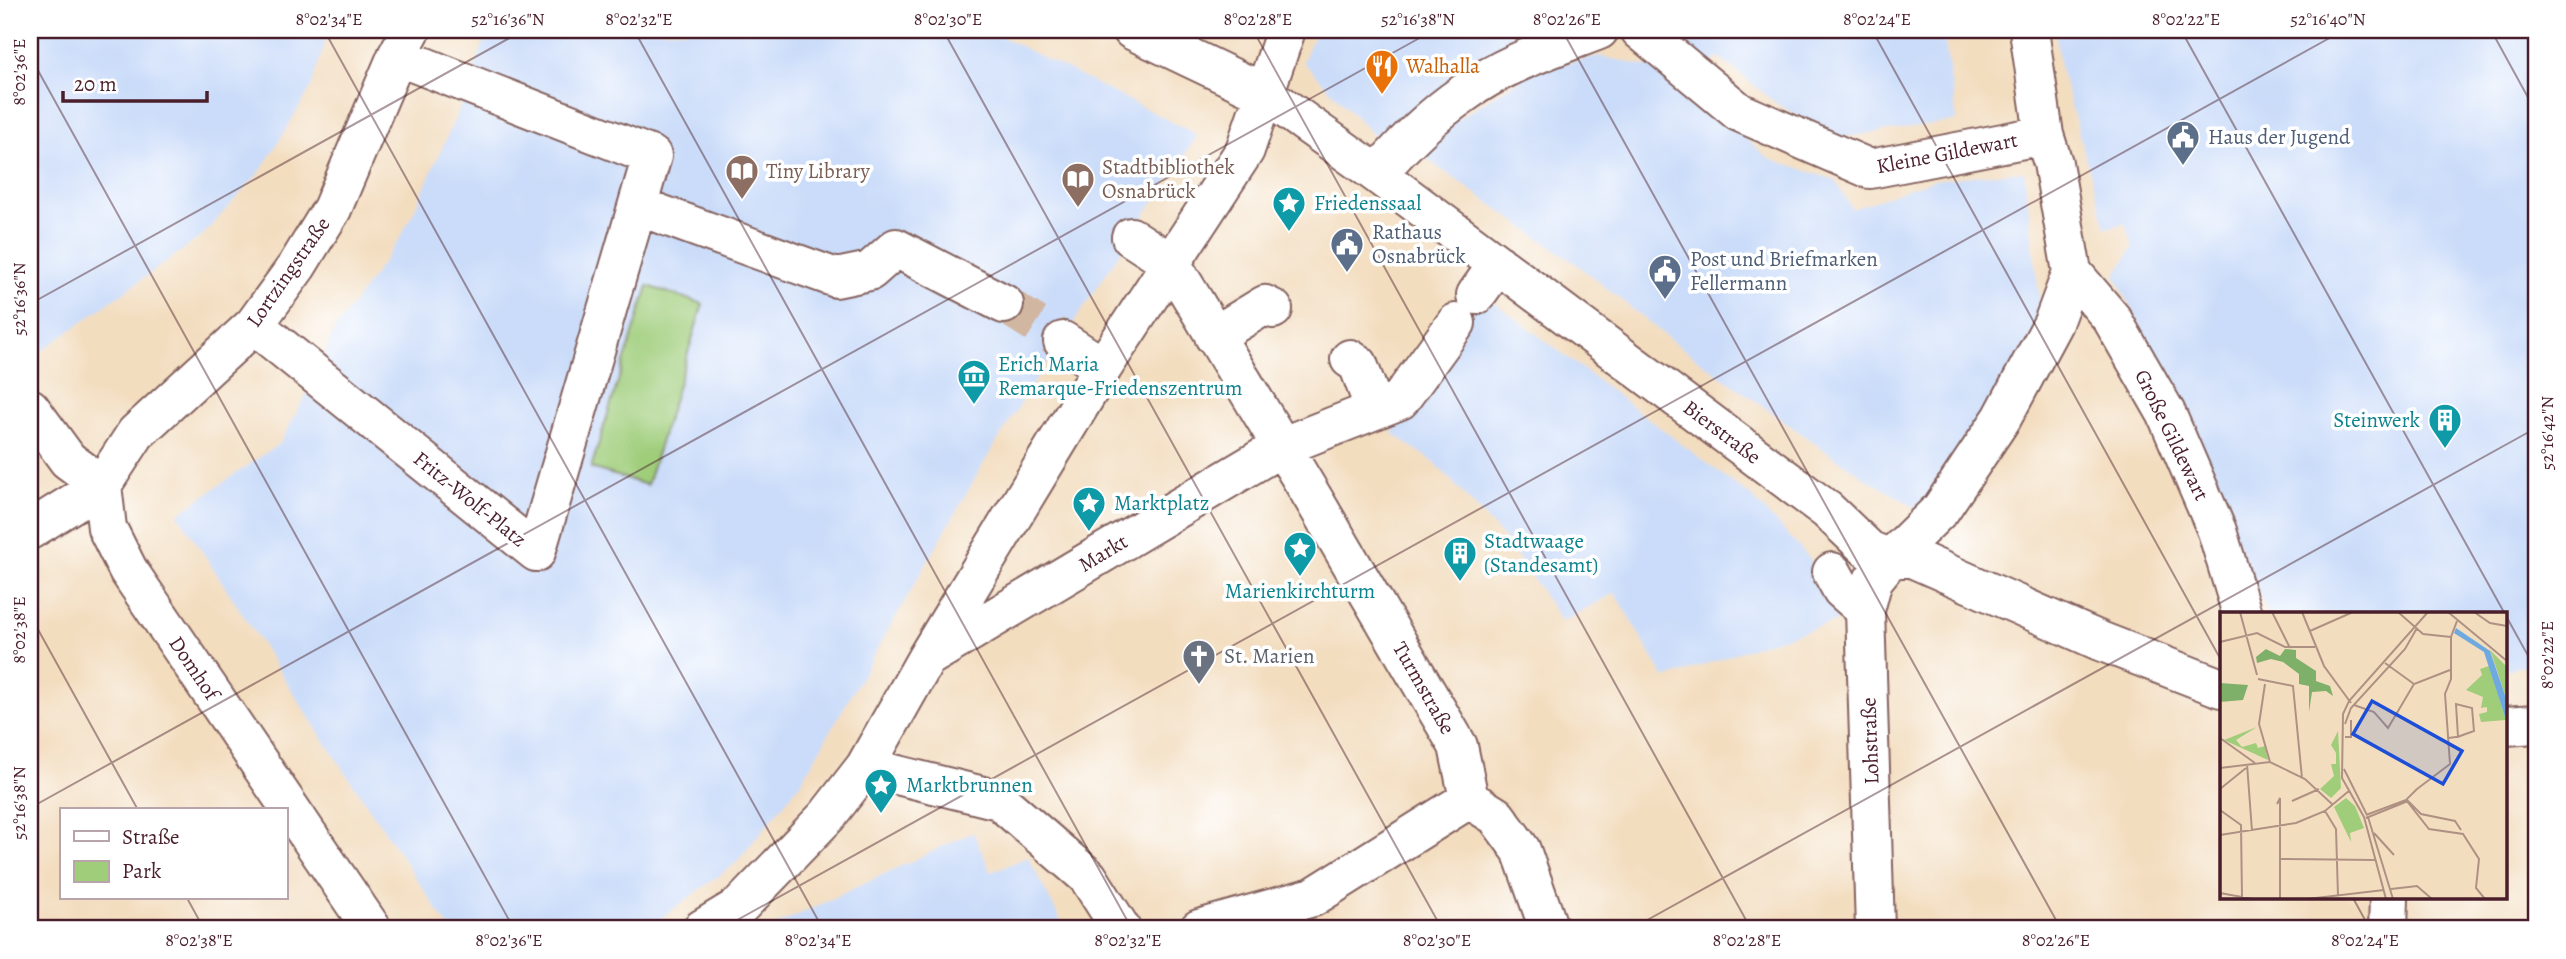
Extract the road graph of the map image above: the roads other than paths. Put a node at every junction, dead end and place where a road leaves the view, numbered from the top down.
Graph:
1 (1132, 30) edge
2 (1286, 30) edge
3 (1599, 30) edge
4 (1640, 30) edge
5 (2029, 30) edge
6 (402, 38) edge
7 (1264, 93) junction
8 (2043, 135) junction
9 (1377, 174) junction
10 (638, 206) junction
11 (1131, 237) dead end
12 (1171, 262) junction
13 (1498, 264) junction
14 (2072, 272) junction
15 (1004, 304) tunnel mouth
16 (1273, 309) dead end
17 (254, 325) junction
18 (1214, 336) junction
19 (1063, 341) tunnel mouth
20 (1350, 359) dead end
21 (1103, 367) junction
22 (30, 408) edge
23 (1376, 410) junction
24 (1281, 447) junction
25 (102, 485) junction
26 (30, 530) edge
27 (1890, 559) junction
28 (1832, 572) dead end
29 (1866, 610) junction
30 (2241, 612) edge
31 (926, 659) junction
32 (2220, 688) edge
33 (2536, 724) edge
34 (2506, 726) edge
35 (866, 767) junction
36 (1468, 799) junction
37 (2389, 900) edge
38 (372, 929) edge
39 (702, 929) edge
40 (1121, 929) edge
41 (1199, 929) edge
42 (1549, 929) edge
43 (1875, 929) edge
44 (2388, 929) edge

1 - 7 street, Bierstraße
2 - 7 street
3 - 9 street
4 - 8 street, Kleine Gildewart
5 - 8 street
6 - 10 street, Lortzingstraße
6 - 17 street, Lortzingstraße
7 - 9 street, Bierstraße
7 - 12 street
8 - 14 street
9 - 13 street, Bierstraße
10 - 15 street
10 - 17 street, Fritz-Wolf-Platz
11 - 12 street
12 - 18 street
12 - 21 street
13 - 23 street, Markt
13 - 27 street, Bierstraße
14 - 27 street
14 - 30 street, Große Gildewart
16 - 18 street
17 - 25 street, Lortzingstraße
18 - 24 street
19 - 21 street
20 - 23 street
21 - 31 street
22 - 25 street
23 - 24 street, Markt
24 - 31 street, Markt
24 - 36 street, Turmstraße
25 - 26 street
25 - 38 street, Domhof
27 - 29 street, Lohstraße
27 - 32 street, Bierstraße
28 - 29 street
29 - 43 street, Lohstraße
31 - 35 street
33 - 34 street
35 - 39 street
35 - 40 street
36 - 41 street
36 - 42 street
37 - 44 street

